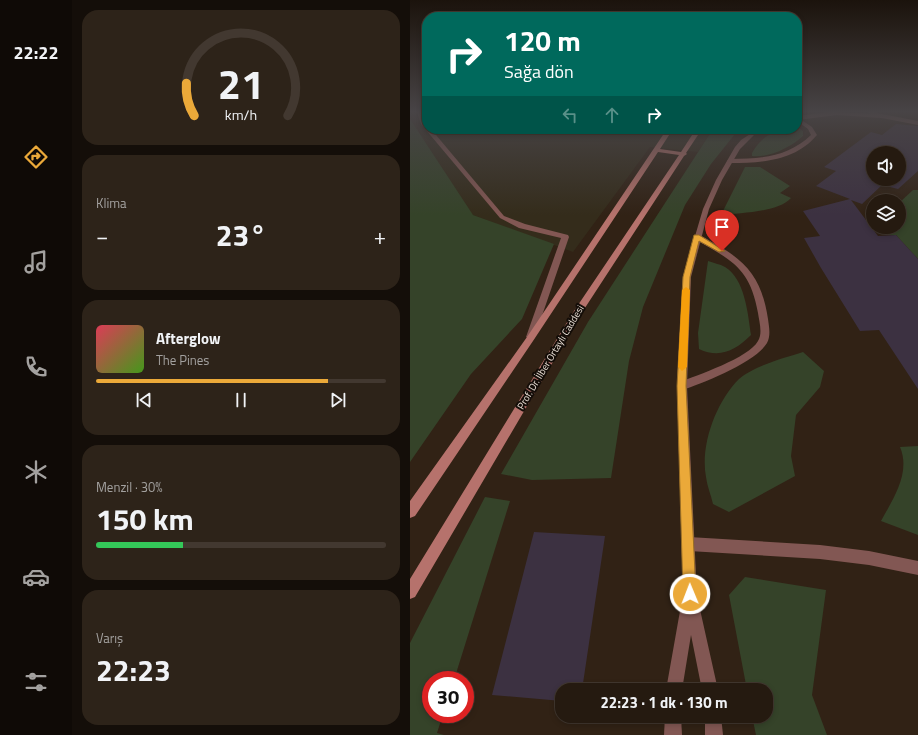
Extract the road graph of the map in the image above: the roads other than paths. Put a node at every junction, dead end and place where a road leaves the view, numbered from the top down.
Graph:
1 (442, 146) edge
2 (658, 146) edge
3 (689, 146) edge
4 (740, 146) edge
5 (801, 146) edge
6 (656, 150) junction
7 (684, 154) junction
8 (730, 161) junction
9 (696, 237) junction
10 (530, 339) junction
11 (682, 386) junction
12 (410, 512) edge
13 (689, 544) junction
14 (918, 568) edge
15 (410, 592) edge
16 (690, 594) junction
17 (675, 683) edge
18 (709, 683) edge
19 (673, 723) edge
20 (713, 723) edge
21 (673, 735) edge
22 (714, 735) edge

1 - 10 street
2 - 6 street
3 - 7 street, Prof. Dr. İlber Ortaylı Caddesi
4 - 8 street
5 - 8 street
6 - 7 street
6 - 10 street
7 - 15 street, Prof. Dr. İlber Ortaylı Caddesi
8 - 9 street
9 - 11 street
9 - 11 street
10 - 12 street
11 - 13 street
13 - 14 street
13 - 16 street
16 - 17 street
16 - 18 street
19 - 21 street
20 - 22 street

